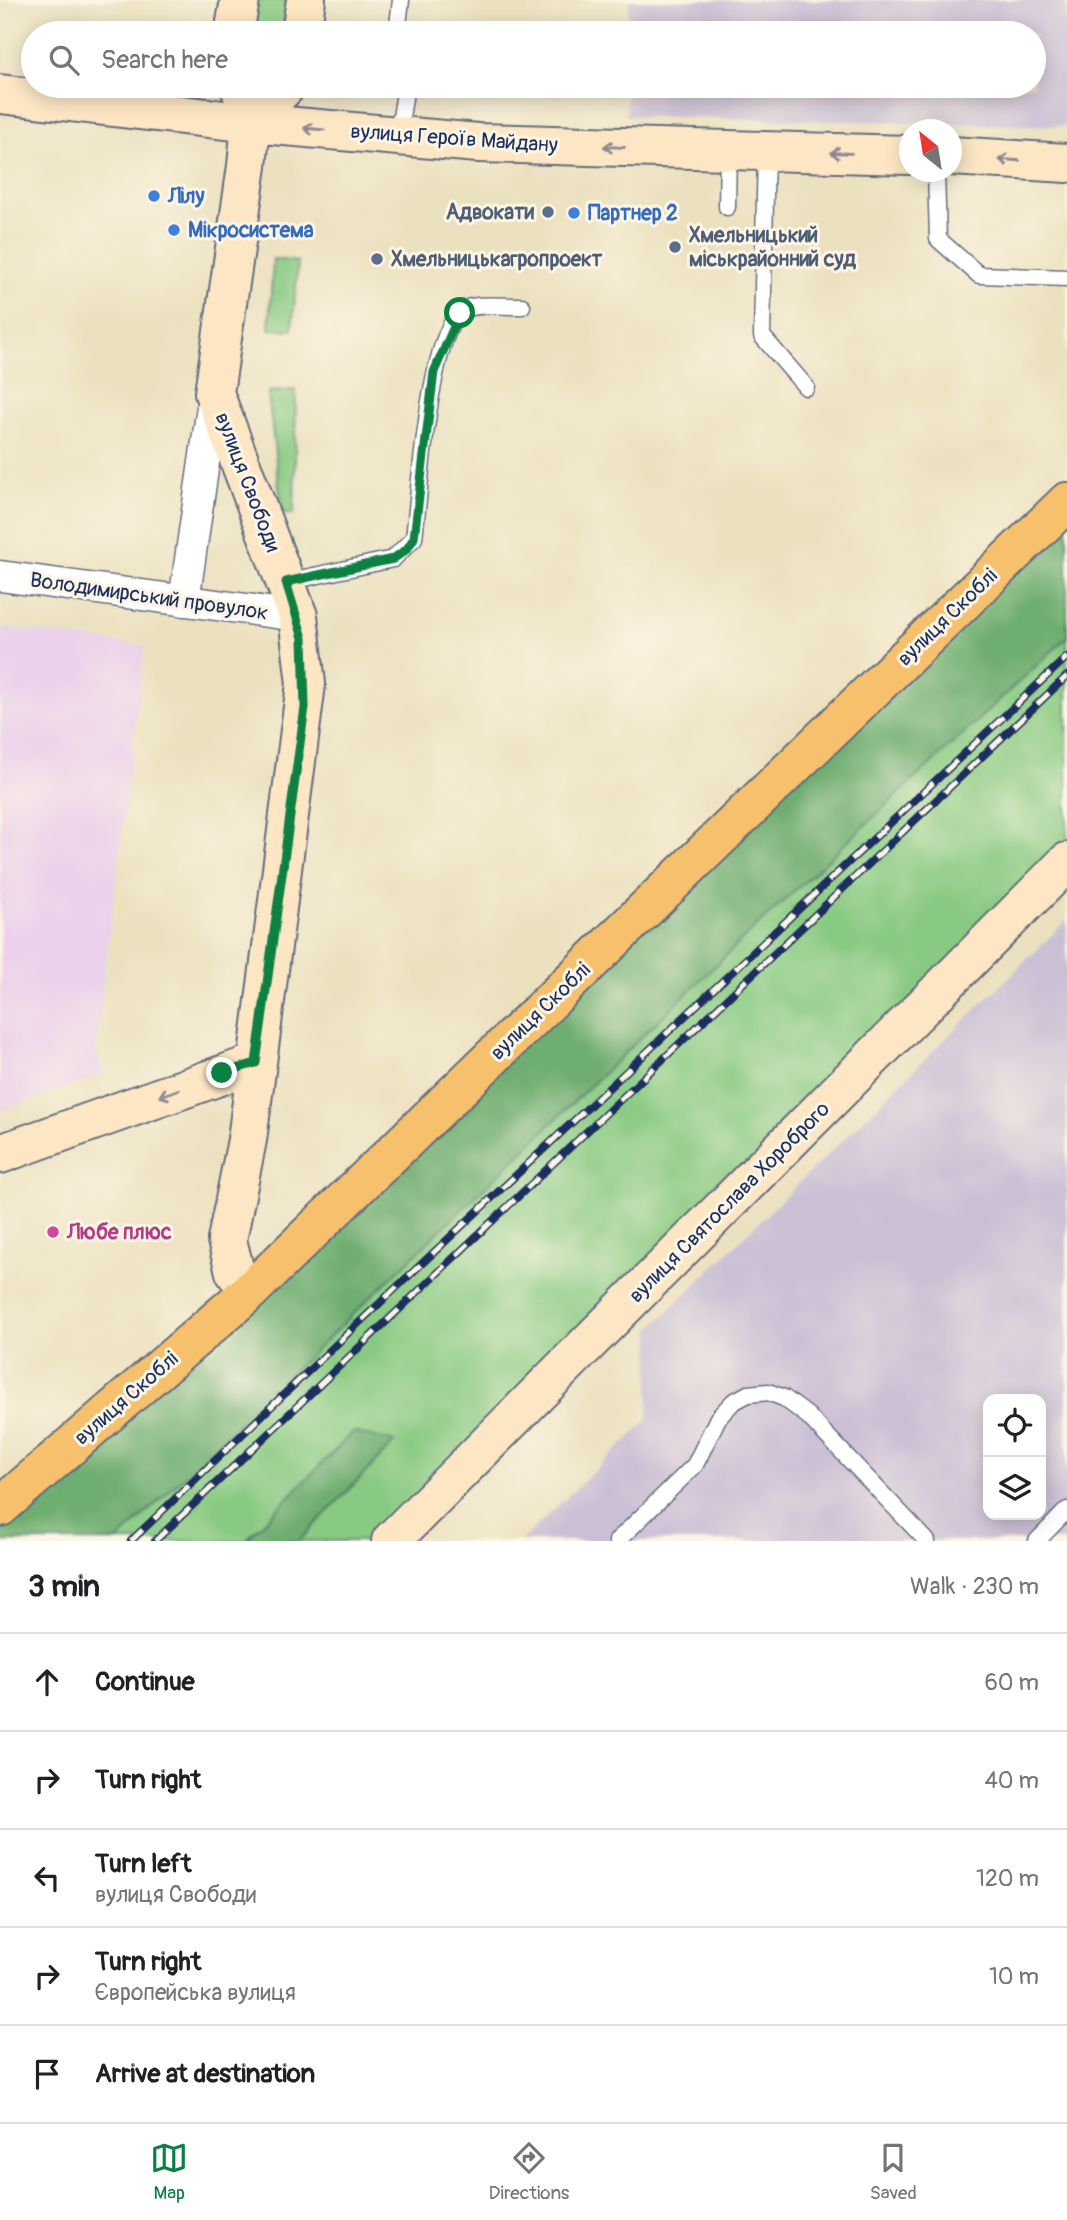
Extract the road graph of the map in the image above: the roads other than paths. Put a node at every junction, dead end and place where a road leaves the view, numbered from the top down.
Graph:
1 (240, 0) edge
2 (306, 0) edge
3 (401, 0) edge
4 (236, 21) edge
5 (303, 21) edge
6 (398, 21) edge
7 (0, 94) edge
8 (21, 96) edge
9 (35, 98) edge
10 (244, 98) edge
11 (275, 98) edge
12 (404, 98) edge
13 (251, 123) junction
14 (398, 136) junction
15 (727, 150) junction
16 (766, 151) junction
17 (899, 155) edge
18 (962, 157) edge
19 (1067, 163) edge
20 (936, 182) edge
21 (727, 207) dead end
22 (1067, 278) edge
23 (522, 306) dead end
24 (806, 387) dead end
25 (214, 393) junction
26 (1067, 502) edge
27 (0, 576) edge
28 (292, 599) junction
29 (184, 601) junction
30 (1067, 862) edge
31 (256, 1063) junction
32 (0, 1154) edge
33 (250, 1291) junction
34 (0, 1507) edge
35 (1067, 1510) edge
36 (391, 1541) edge
37 (617, 1541) edge
38 (927, 1541) edge
39 (1037, 1541) edge

1 - 4 street
2 - 5 street
3 - 6 lane
7 - 8 street, вулиця Героїв Майдану
9 - 13 street, вулиця Героїв Майдану
10 - 13 street, вулиця Свободи
11 - 13 street
12 - 14 lane
14 -> 13 street, вулиця Героїв Майдану
13 - 25 street, вулиця Свободи
15 -> 14 street, вулиця Героїв Майдану
15 - 16 street, вулиця Героїв Майдану
15 - 21 lane
17 -> 16 street, вулиця Героїв Майдану
16 - 24 lane
19 -> 18 street
20 - 22 lane
23 - 28 lane
25 - 28 street, вулиця Свободи
25 - 29 street
26 - 33 main road, вулиця Скоблі
27 - 29 street, Володимирський провулок
28 - 29 street, Володимирський провулок
28 - 31 street, вулиця Свободи
30 - 36 street, вулиця Святослава Хороброго
31 -> 32 street
31 - 33 street, вулиця Свободи
33 - 34 main road, вулиця Скоблі
35 - 39 lane
37 - 38 lane

